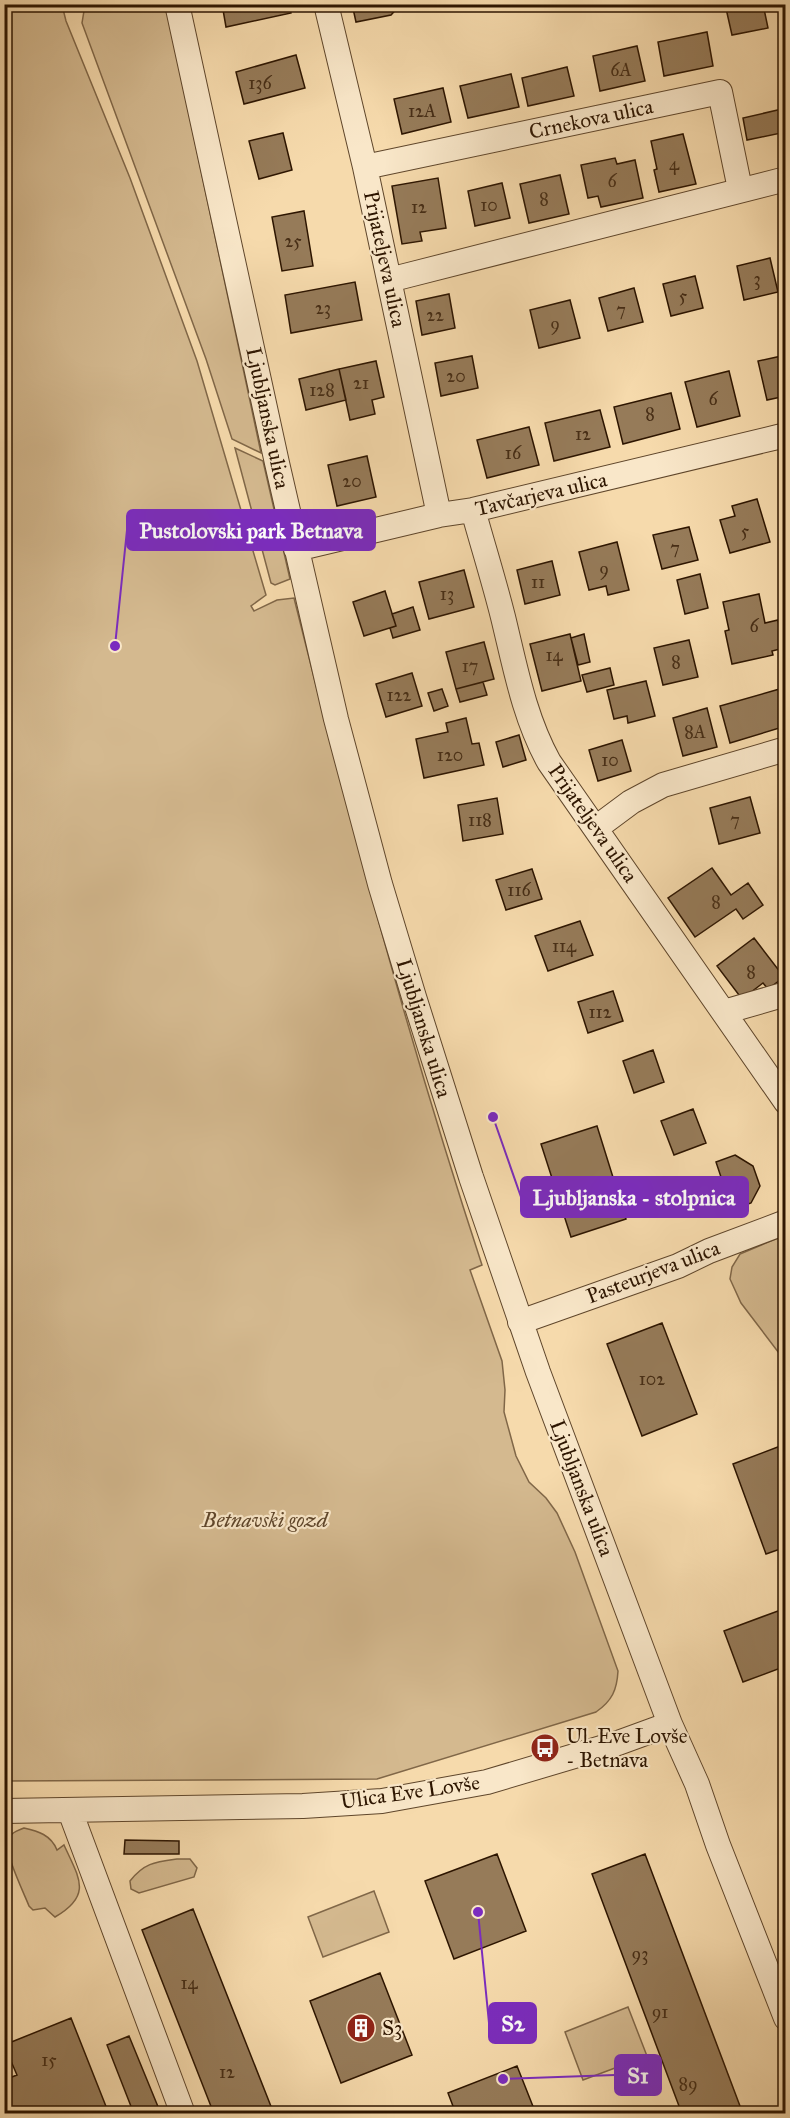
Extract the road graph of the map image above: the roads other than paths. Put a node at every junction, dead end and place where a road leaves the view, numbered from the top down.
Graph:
1 (177, 4) edge
2 (326, 4) edge
3 (365, 167) junction
4 (786, 178) edge
5 (740, 189) junction
6 (389, 280) junction
7 (786, 435) edge
8 (473, 510) junction
9 (439, 515) junction
10 (296, 549) junction
11 (786, 749) edge
12 (596, 828) junction
13 (786, 994) edge
14 (724, 1012) junction
15 (786, 1102) edge
16 (786, 1222) edge
17 (520, 1322) junction
18 (670, 1724) junction
19 (4, 1811) edge
20 (70, 1811) junction
21 (786, 2018) edge
22 (183, 2114) edge

1 - 10 street, Ljubljanska ulica
2 - 3 street, Prijateljeva ulica
3 - 5 street, Crnekova ulica
3 - 6 street, Prijateljeva ulica
4 - 5 street
5 - 6 street
6 - 9 street, Prijateljeva ulica
7 - 8 street, Tavčarjeva ulica
8 - 9 street, Tavčarjeva ulica
8 - 12 street, Prijateljeva ulica
9 - 10 street, Tavčarjeva ulica
10 - 17 street, Ljubljanska ulica
11 - 12 street
12 - 14 street, Prijateljeva ulica
13 - 14 street
14 - 15 street, Prijateljeva ulica
16 - 17 street, Pasteurjeva ulica
17 - 18 street, Ljubljanska ulica
18 - 20 street, Ulica Eve Lovše
18 - 21 street, Ljubljanska ulica
19 - 20 street, Ulica Eve Lovše
20 - 22 street

